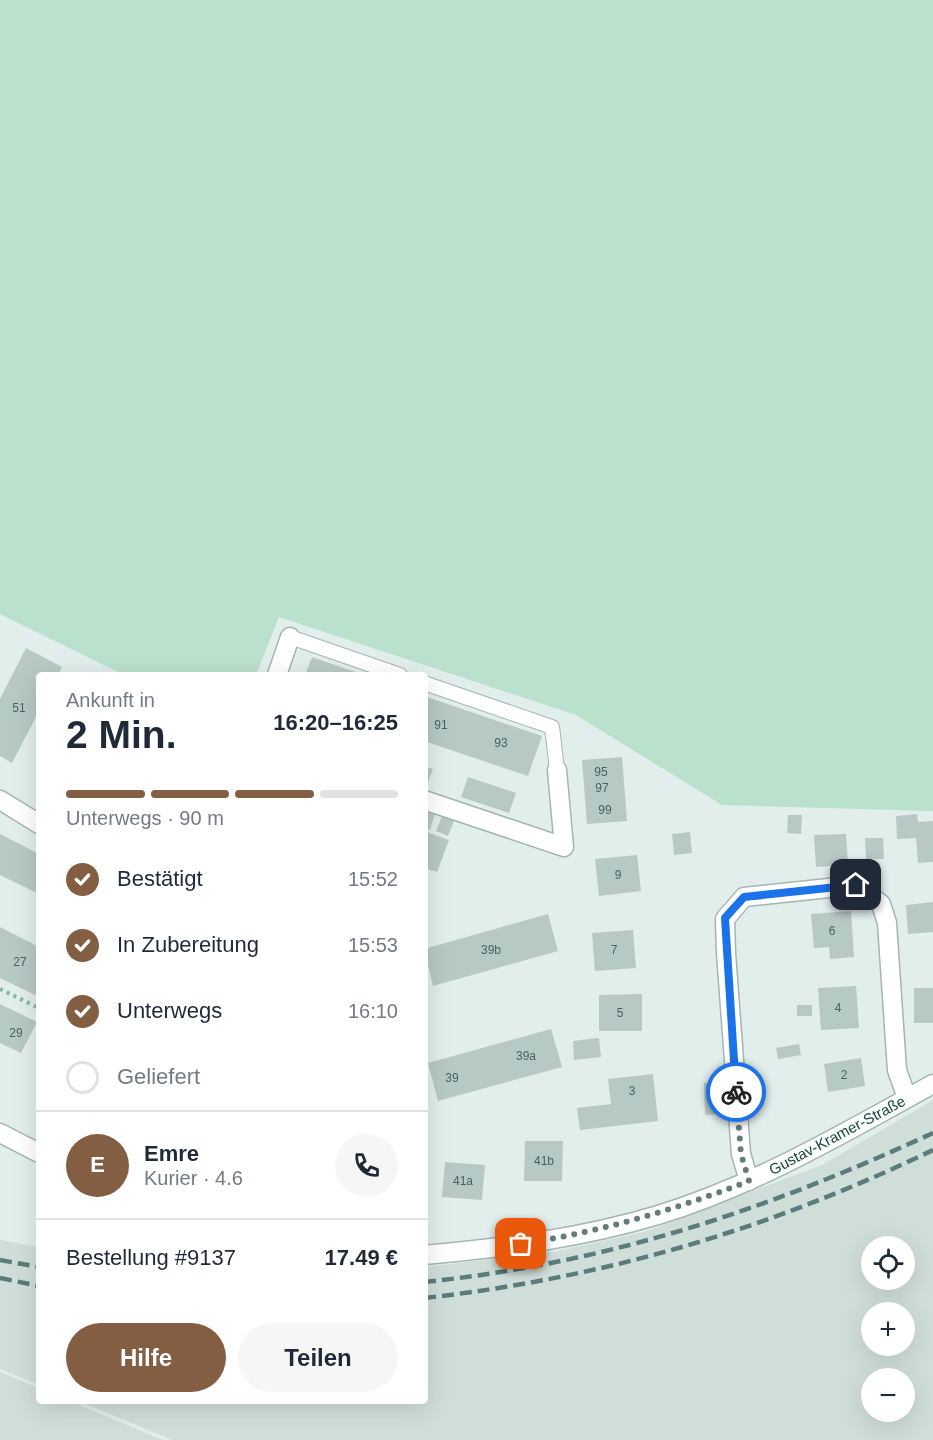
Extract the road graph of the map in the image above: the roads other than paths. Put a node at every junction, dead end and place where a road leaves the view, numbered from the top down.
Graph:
1 (290, 637) joint
2 (278, 672) edge
3 (391, 672) edge
4 (428, 684) edge
5 (557, 770) joint
6 (0, 800) edge
7 (428, 801) edge
8 (36, 822) edge
9 (933, 1084) edge
10 (908, 1098) junction
11 (0, 1133) edge
12 (36, 1152) edge
13 (749, 1181) junction
14 (428, 1255) edge

1 - 2 street
1 - 3 lane
4 - 5 lane
5 - 7 street
6 - 8 street
9 - 10 street, Gustav-Kramer-Straße
10 - 13 street, Gustav-Kramer-Straße
10 - 13 street
11 - 12 street
13 - 14 street, Gustav-Kramer-Straße

